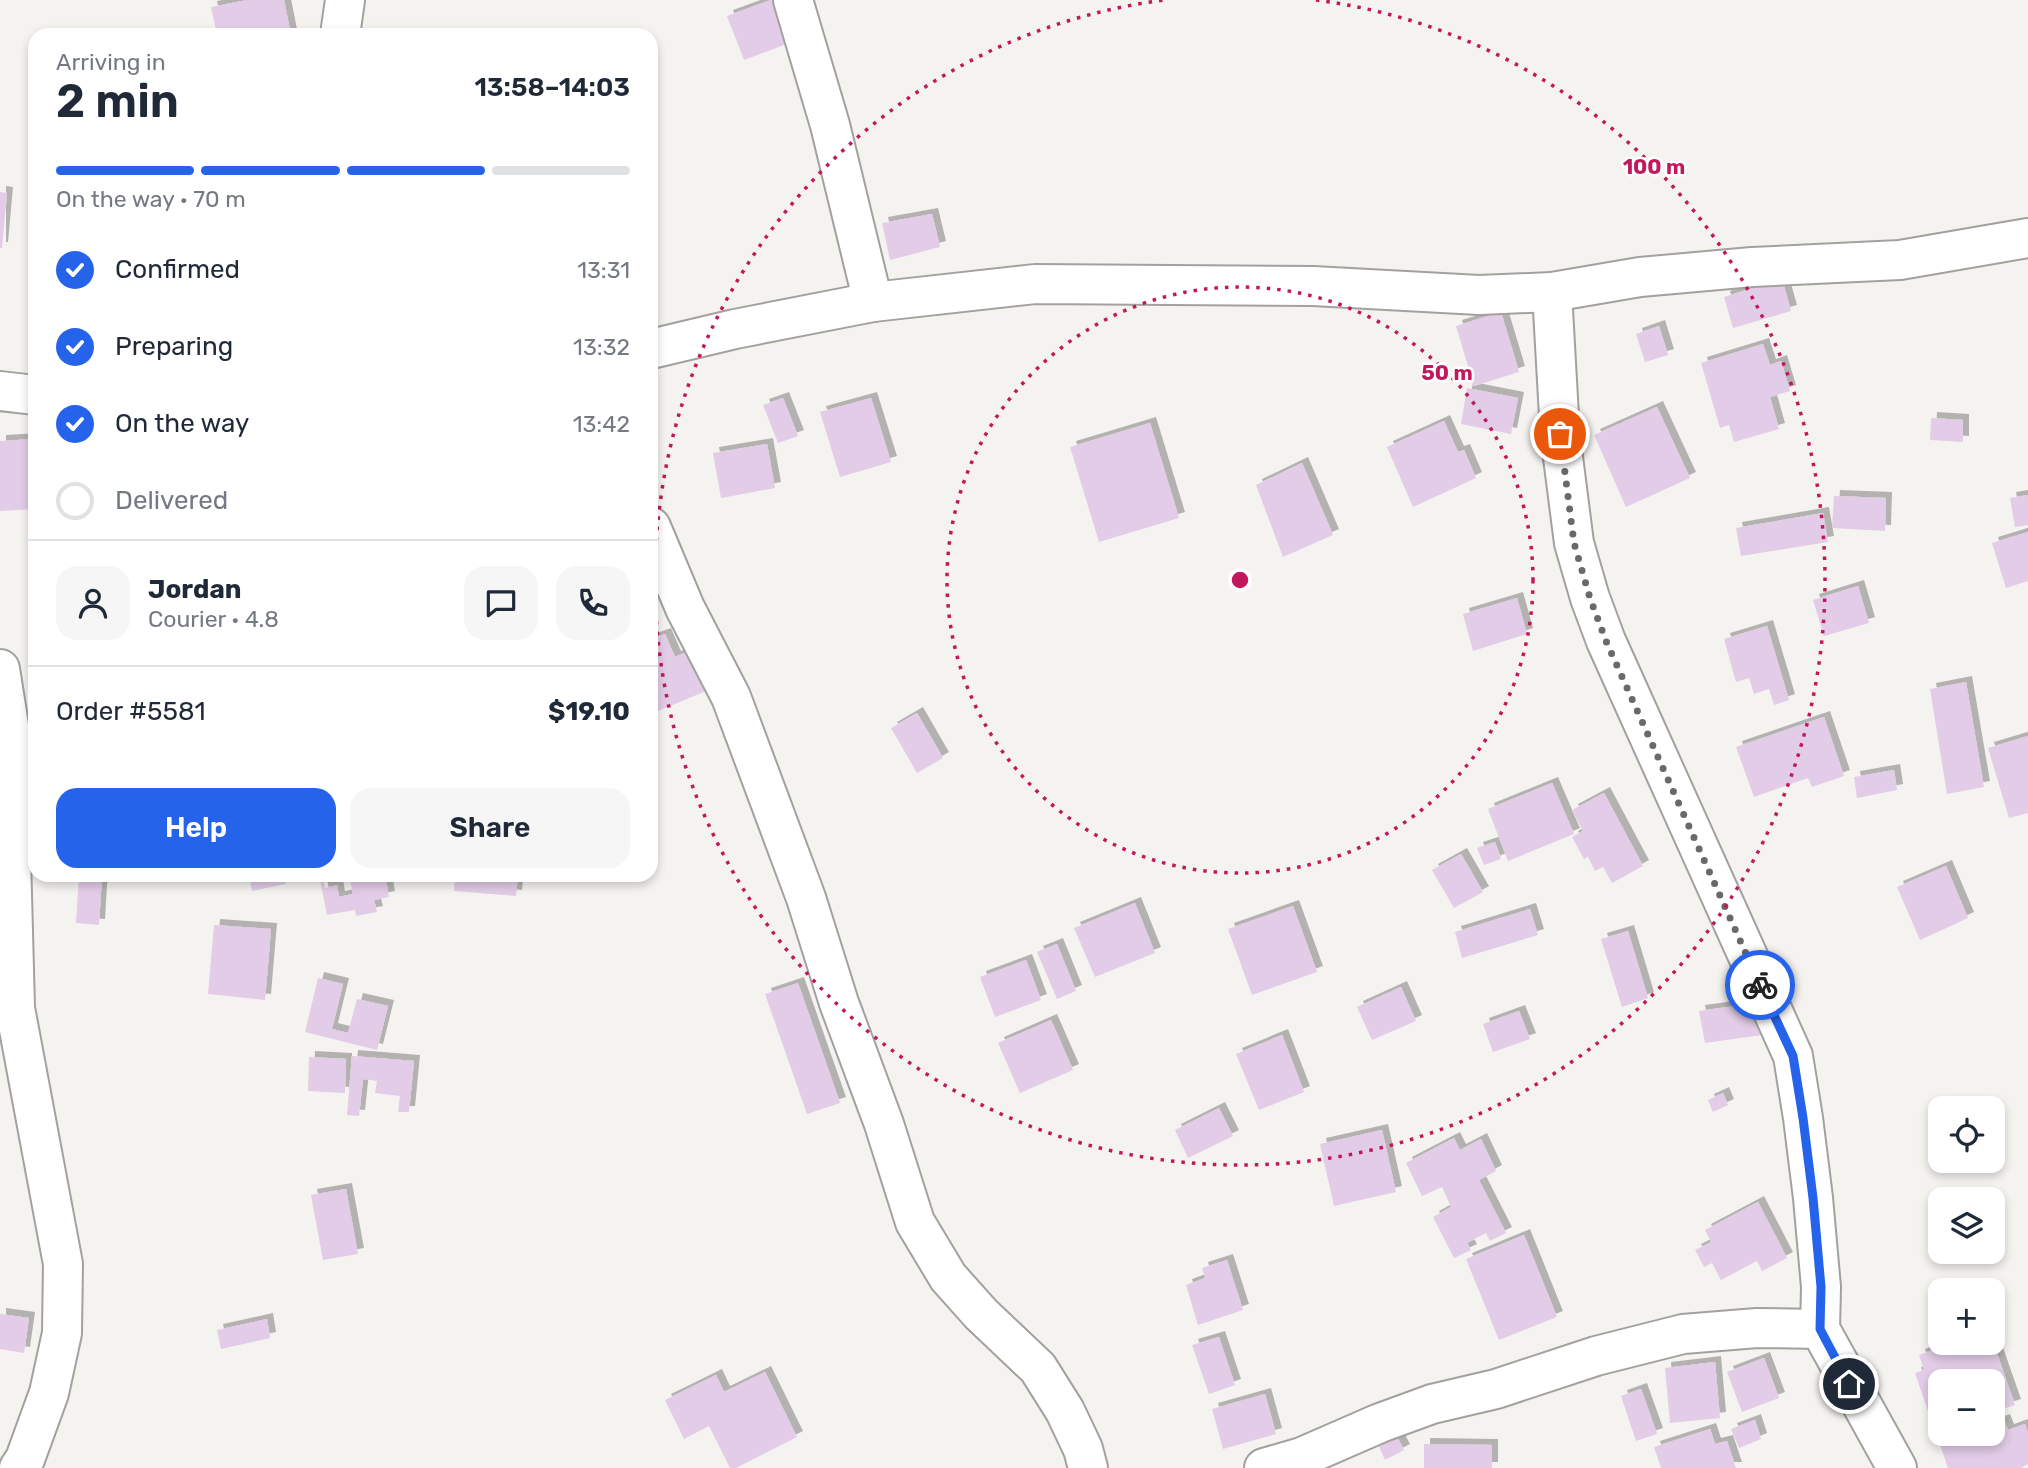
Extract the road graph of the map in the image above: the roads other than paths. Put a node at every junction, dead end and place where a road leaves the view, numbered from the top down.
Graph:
1 (345, 0) edge
2 (793, 0) edge
3 (341, 28) edge
4 (2028, 238) edge
5 (1552, 292) junction
6 (873, 302) junction
7 (658, 347) edge
8 (0, 391) edge
9 (28, 394) edge
10 (658, 544) edge
11 (0, 669) edge
12 (1820, 1329) junction
13 (19, 1468) edge
14 (1088, 1468) edge
15 (1264, 1468) edge
16 (1896, 1468) edge

1 - 3 street
2 - 6 street
4 - 5 street
5 - 6 street
5 - 12 street
6 - 7 street
8 - 9 street
10 - 14 street
11 - 13 street
12 - 15 street
12 - 16 street

